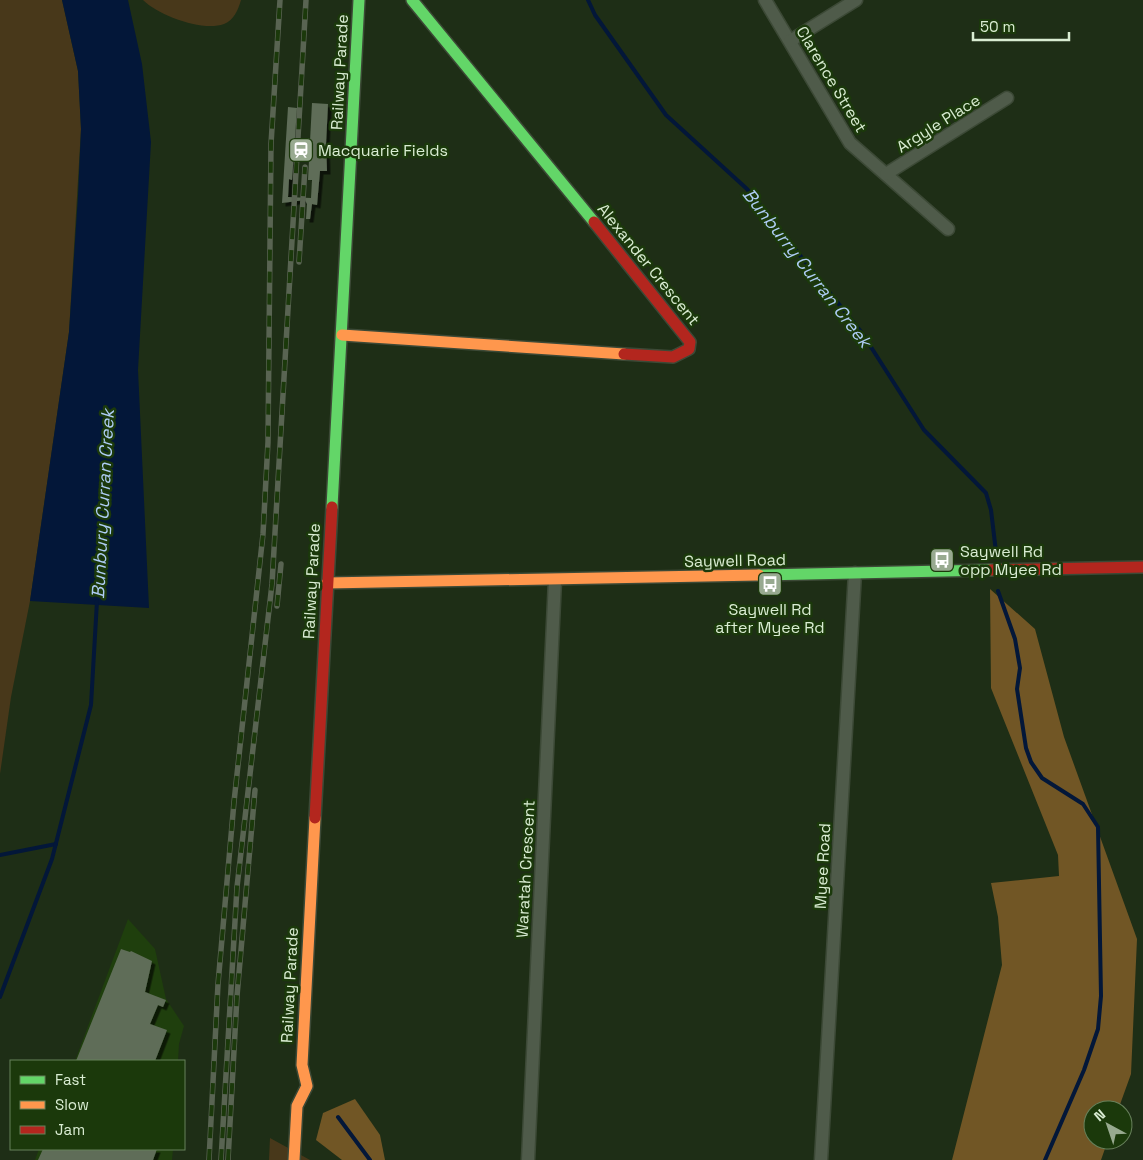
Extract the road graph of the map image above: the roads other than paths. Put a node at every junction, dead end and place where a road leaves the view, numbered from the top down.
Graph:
1 (359, 0) edge
2 (412, 0) edge
3 (765, 0) edge
4 (856, 0) edge
5 (790, 41) junction
6 (1008, 98) dead end
7 (886, 174) junction
8 (948, 229) dead end
9 (342, 335) junction
10 (1143, 568) edge
11 (855, 573) junction
12 (555, 580) junction
13 (327, 583) junction
14 (294, 1160) edge
15 (528, 1160) edge
16 (821, 1160) edge

1 - 9 street, Railway Parade
2 - 9 street, Alexander Crescent
3 - 5 street, Clarence Street
4 - 5 street
5 - 7 street, Clarence Street
6 - 7 street, Argyle Place
7 - 8 street, Clarence Street
9 - 13 street, Railway Parade
10 - 11 street, Saywell Road
11 - 12 street, Saywell Road
11 - 16 street, Myee Road
12 - 13 street, Saywell Road
12 - 15 street, Waratah Crescent
13 - 14 street, Railway Parade

